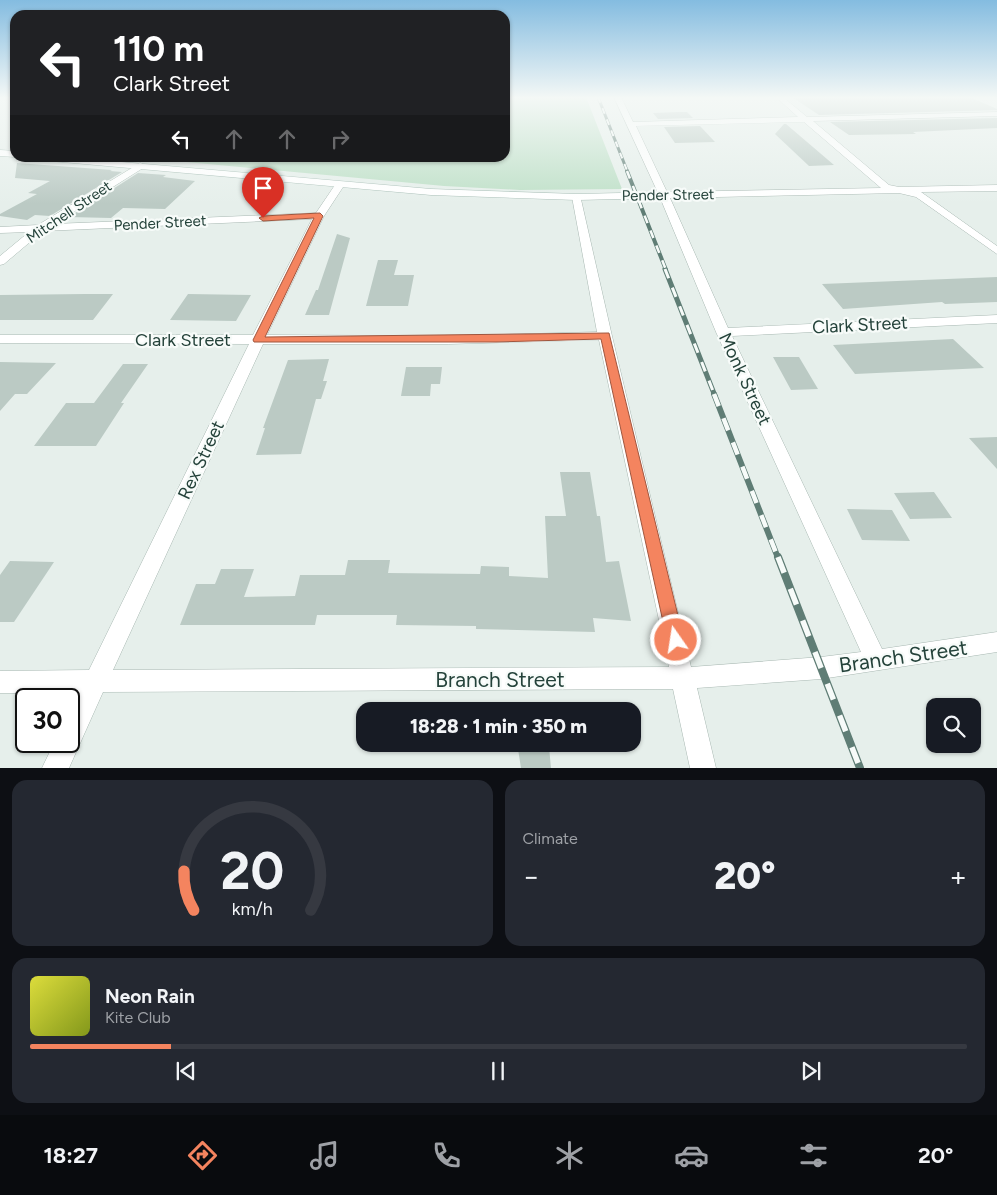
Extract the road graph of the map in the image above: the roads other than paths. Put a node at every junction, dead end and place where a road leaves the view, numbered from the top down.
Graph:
1 (636, 133) edge
2 (822, 133) edge
3 (96, 162) edge
4 (140, 166) junction
5 (340, 184) junction
6 (997, 188) edge
7 (900, 190) junction
8 (664, 195) junction
9 (577, 197) junction
10 (320, 216) junction
11 (39, 228) junction
12 (0, 230) edge
13 (997, 251) edge
14 (0, 262) edge
15 (997, 319) edge
16 (724, 332) junction
17 (606, 336) junction
18 (0, 339) edge
19 (258, 340) junction
20 (997, 642) edge
21 (876, 660) junction
22 (684, 678) junction
23 (0, 682) edge
24 (96, 682) junction
25 (80, 715) edge
26 (62, 753) edge
27 (55, 768) edge
28 (703, 768) edge

1 - 8 street, Monk Street
2 - 7 street
3 - 4 street, Pender Street
4 - 5 street, Pender Street
4 - 11 street, Mitchell Street
5 - 9 street, Pender Street
5 - 10 street, Rex Street
6 - 7 street, Pender Street
7 - 8 street, Pender Street
7 - 13 street
8 - 9 street, Pender Street
8 - 16 street, Monk Street
9 - 17 street
10 - 11 street, Pender Street
10 - 19 street, Rex Street
11 - 12 street, Pender Street
11 - 14 street, Mitchell Street
15 - 16 street, Clark Street
16 - 21 street, Monk Street
17 - 19 street, Clark Street
17 - 22 street
18 - 19 street, Clark Street
19 - 24 street, Rex Street
20 - 21 street, Branch Street
21 - 22 street, Branch Street
22 - 24 street, Branch Street
22 - 28 street
23 - 24 street, Branch Street
24 - 25 street, Rex Street
26 - 27 street, Rex Street

